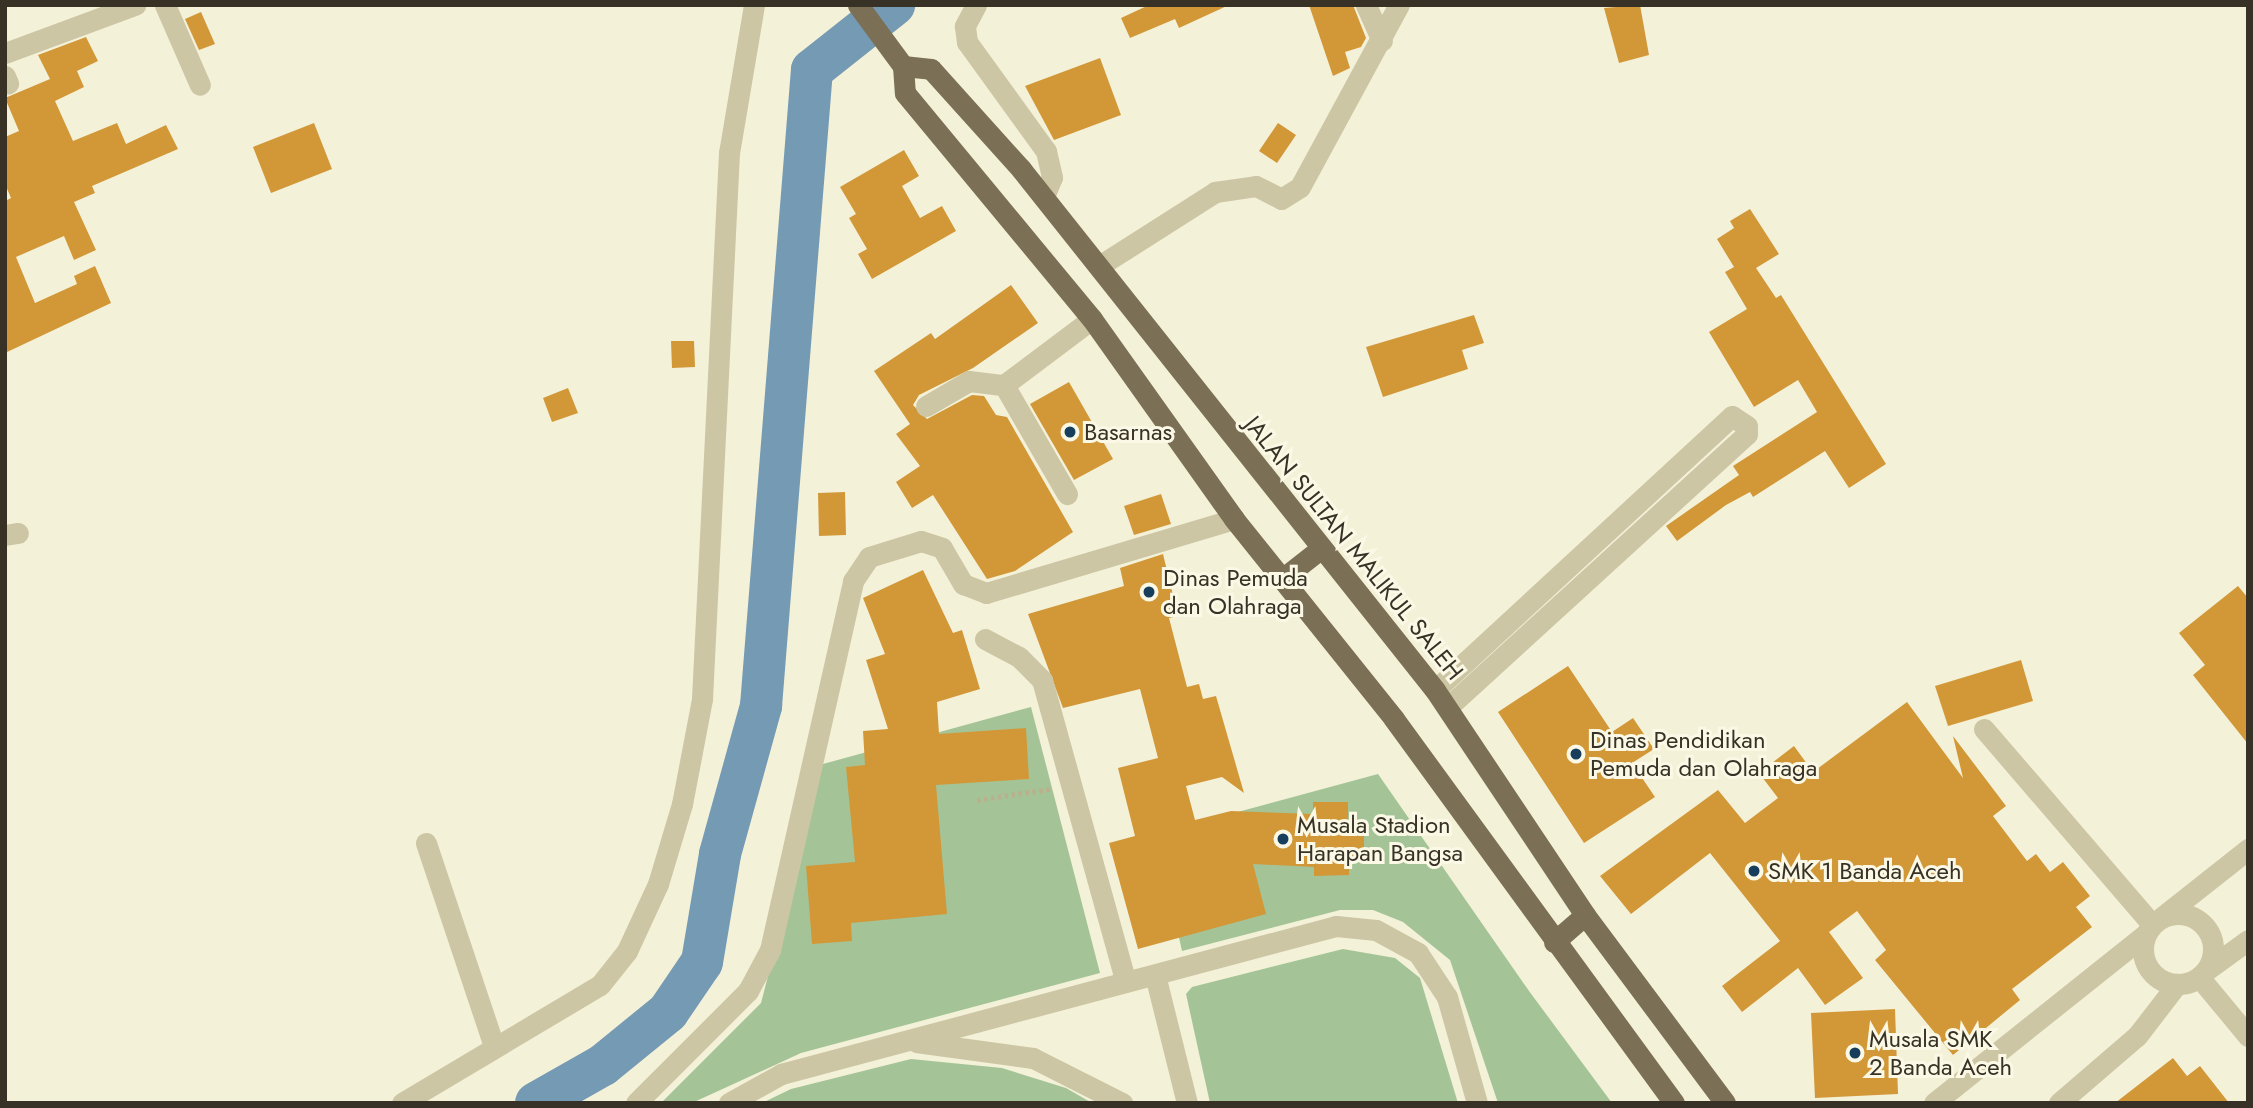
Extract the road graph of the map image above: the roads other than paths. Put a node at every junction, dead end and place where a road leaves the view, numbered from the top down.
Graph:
1 (135, 5) edge
2 (165, 5) edge
3 (754, 5) edge
4 (858, 5) edge
5 (976, 5) edge
6 (1366, 5) edge
7 (1399, 5) edge
8 (1382, 41) junction
9 (5, 53) edge
10 (898, 60) junction
11 (200, 85) dead end
12 (1044, 197) junction
13 (1099, 266) junction
14 (1092, 319) junction
15 (1004, 385) junction
16 (926, 406) dead end
17 (1067, 494) dead end
18 (1234, 519) junction
19 (1319, 550) junction
20 (1282, 579) junction
21 (985, 639) dead end
22 (1441, 699) junction
23 (1984, 729) dead end
24 (426, 843) dead end
25 (2248, 849) edge
26 (1585, 915) junction
27 (2153, 925) junction
28 (2248, 940) edge
29 (1554, 942) junction
30 (2203, 973) junction
31 (1155, 975) junction
32 (1126, 982) junction
33 (2177, 984) junction
34 (2248, 1036) edge
35 (906, 1041) junction
36 (494, 1046) junction
37 (402, 1103) edge
38 (636, 1103) edge
39 (729, 1103) edge
40 (1122, 1103) edge
41 (1187, 1103) edge
42 (1477, 1103) edge
43 (1674, 1103) edge
44 (1725, 1103) edge
45 (1934, 1103) edge
46 (2059, 1103) edge

1 - 9 street
2 - 11 street
3 - 36 street
4 - 10 main road
5 - 12 street
6 - 8 street
7 - 8 street
8 - 13 street
10 - 12 main road, JALAN SULTAN MALIKUL SALEH
10 - 14 main road
12 - 13 main road, JALAN SULTAN MALIKUL SALEH
13 - 19 main road, JALAN SULTAN MALIKUL SALEH
14 - 15 street
14 - 18 main road
15 - 16 street
15 - 17 street
18 - 20 main road
18 - 38 street
19 - 20 main road
19 - 22 main road, JALAN SULTAN MALIKUL SALEH
20 - 29 main road
21 - 32 street
22 - 22 street
22 - 26 main road, JALAN SULTAN MALIKUL SALEH
23 - 27 street
24 - 36 street
25 - 27 street
26 - 29 main road
26 - 44 main road, JALAN SULTAN MALIKUL SALEH
27 - 30 street
27 - 33 street
27 - 45 street
28 - 30 street
29 - 43 main road
30 - 33 street
30 - 34 street
31 - 32 street
31 - 41 street
31 - 42 street
32 - 35 street
33 - 46 street
35 - 39 street
35 - 40 street
36 - 37 street

